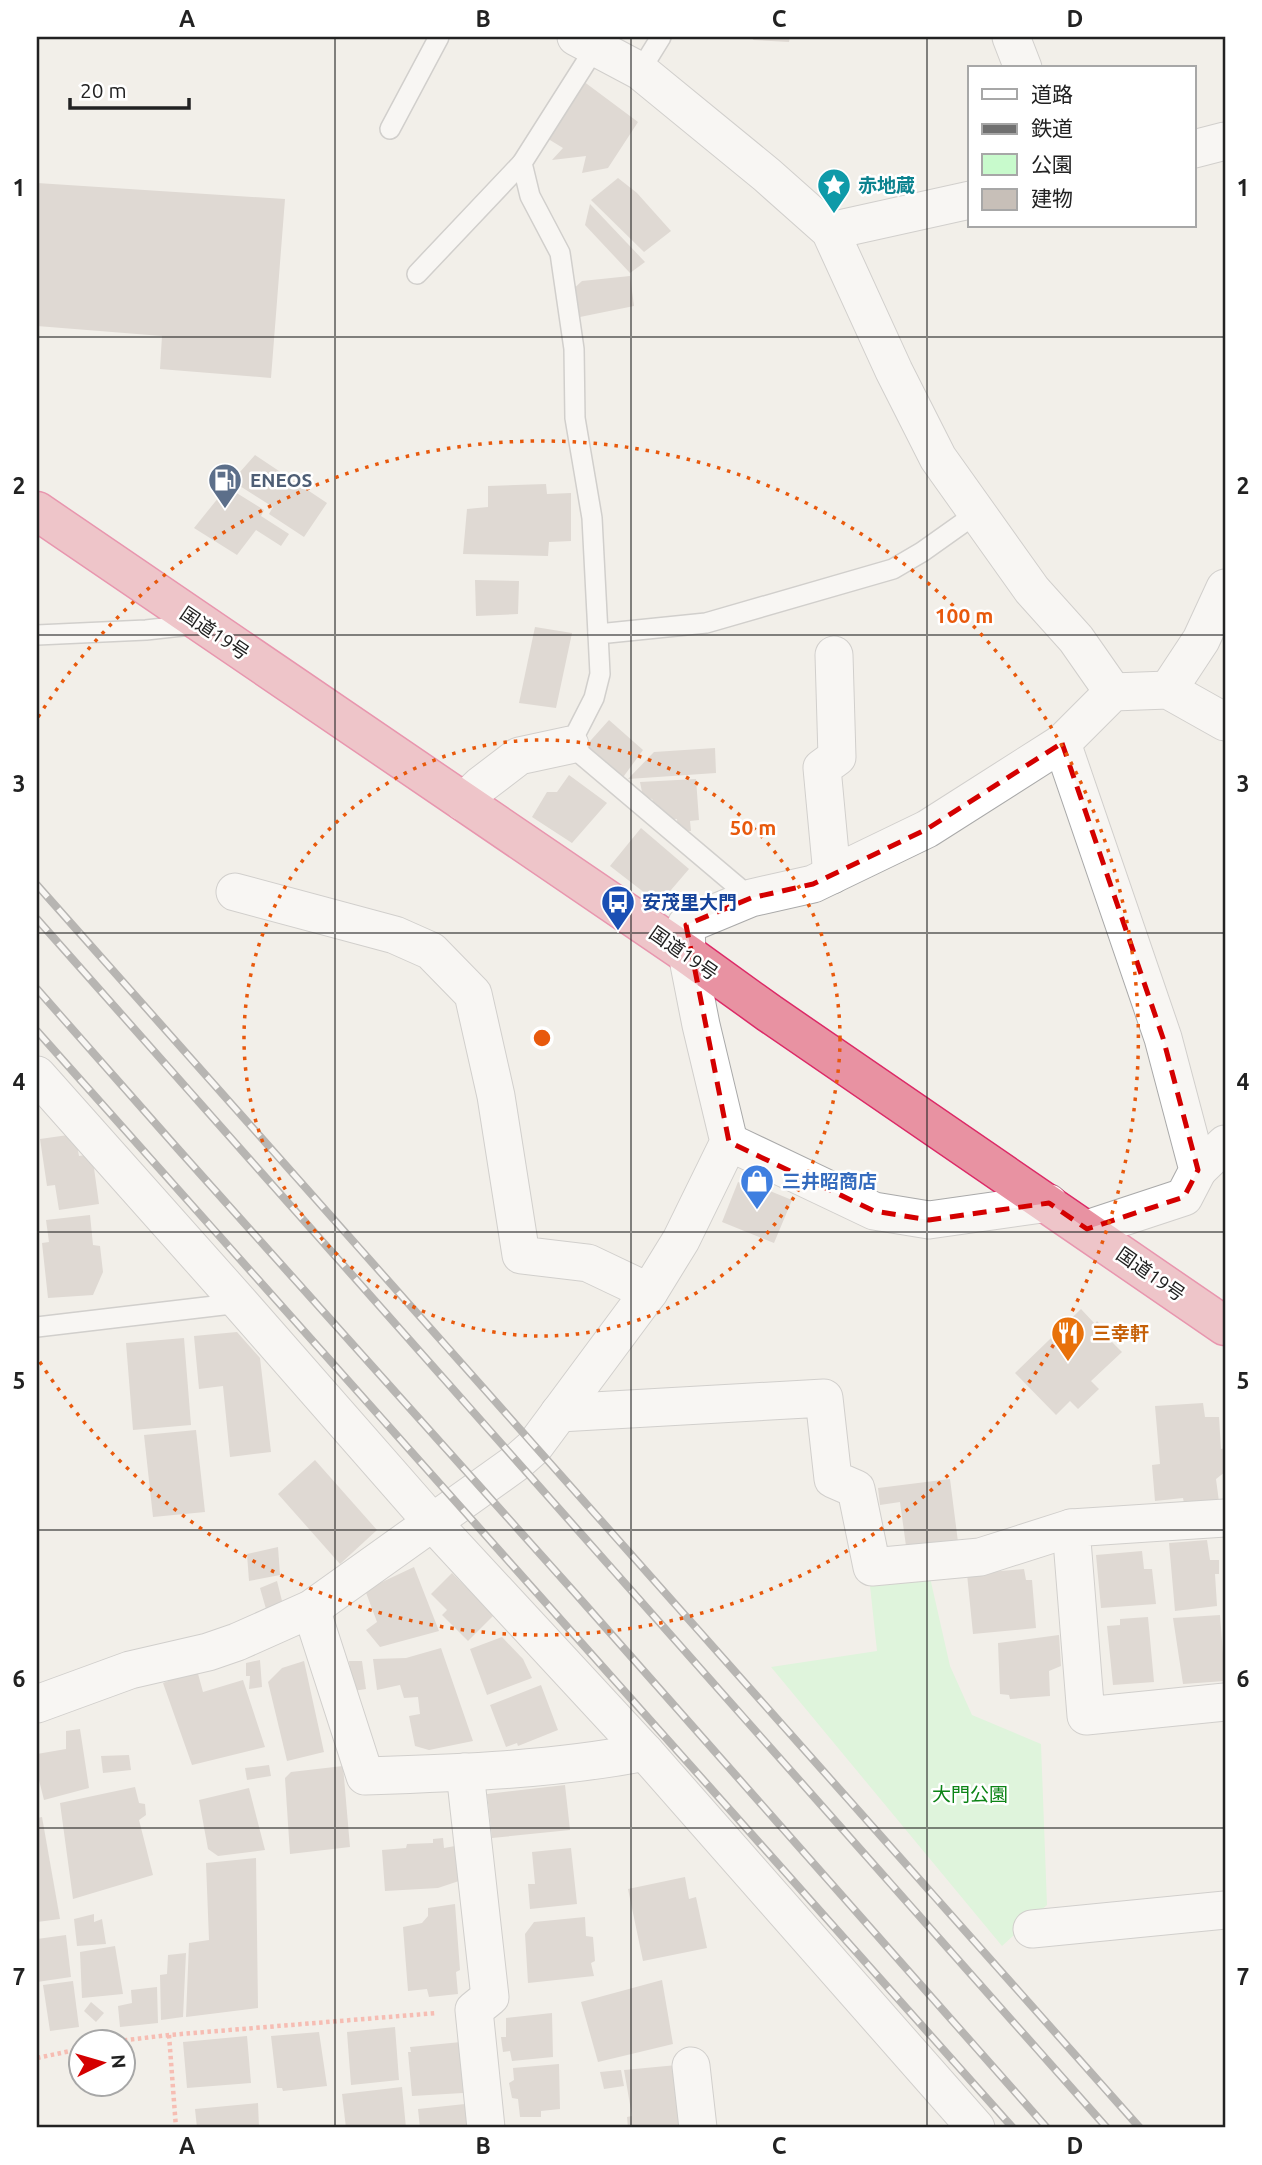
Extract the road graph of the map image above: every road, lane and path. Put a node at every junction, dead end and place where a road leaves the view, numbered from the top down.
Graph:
1 (439, 37) edge
2 (662, 37) edge
3 (1011, 37) edge
4 (586, 42) edge
5 (1022, 66) edge
6 (640, 71) junction
7 (390, 129) dead end
8 (1225, 141) edge
9 (1196, 148) edge
10 (522, 163) junction
11 (968, 200) edge
12 (830, 232) junction
13 (417, 274) dead end
14 (37, 511) edge
15 (977, 513) junction
16 (1225, 588) edge
17 (202, 624) junction
18 (598, 634) junction
19 (37, 635) edge
20 (834, 655) dead end
21 (1168, 690) junction
22 (1113, 692) junction
23 (1225, 722) edge
24 (1062, 743) junction
25 (570, 745) junction
26 (463, 802) junction
27 (832, 875) junction
28 (235, 891) dead end
29 (751, 898) junction
30 (687, 954) junction
31 (37, 1075) edge
32 (729, 1142) junction
33 (1225, 1144) edge
34 (1198, 1170) junction
35 (1049, 1203) junction
36 (1087, 1229) junction
37 (649, 1292) junction
38 (240, 1303) junction
39 (1225, 1325) edge
40 (37, 1327) edge
41 (559, 1413) junction
42 (1225, 1518) edge
43 (432, 1522) junction
44 (1072, 1528) junction
45 (311, 1609) junction
46 (1225, 1702) edge
47 (37, 1704) edge
48 (645, 1752) junction
49 (465, 1772) junction
50 (1225, 1910) edge
51 (1031, 1929) dead end
52 (474, 2010) junction
53 (169, 2035) junction
54 (136, 2039) edge
55 (66, 2052) edge
56 (37, 2059) edge
57 (691, 2066) dead end
58 (176, 2128) edge
59 (486, 2128) edge
60 (698, 2128) edge
61 (976, 2128) edge

1 - 7 lane
2 - 6 lane
3 - 5 street
4 - 6 street
4 - 10 lane
6 - 12 street
8 - 9 street
10 - 13 lane
10 - 18 lane
11 - 12 street
12 - 15 street
14 - 17 highway, 国道19号
15 - 18 lane
15 - 22 street
16 - 21 street
17 - 19 lane
17 - 26 highway, 国道19号
18 - 25 lane
20 - 27 street
21 - 22 street
21 - 23 street
22 - 24 street
24 - 27 street
24 - 34 street
25 - 26 street
25 - 29 lane
26 - 30 highway, 国道19号
27 - 29 street
28 - 37 street
29 - 30 street
30 - 32 street
30 - 35 highway, 国道19号
31 - 38 street
32 - 35 street
32 - 37 street
33 - 34 street
34 - 36 street
35 - 36 highway, 国道19号
36 - 39 highway, 国道19号
37 - 41 street
38 - 40 lane
38 - 43 street
41 - 43 street
41 - 44 street
42 - 44 street
43 - 45 street
43 - 48 street
44 - 46 street
45 - 47 street
45 - 49 street
48 - 49 street
48 - 61 street
49 - 52 street
50 - 51 street
52 - 53 path
52 - 59 street
53 - 54 path
53 - 58 path
55 - 56 path
57 - 60 street

